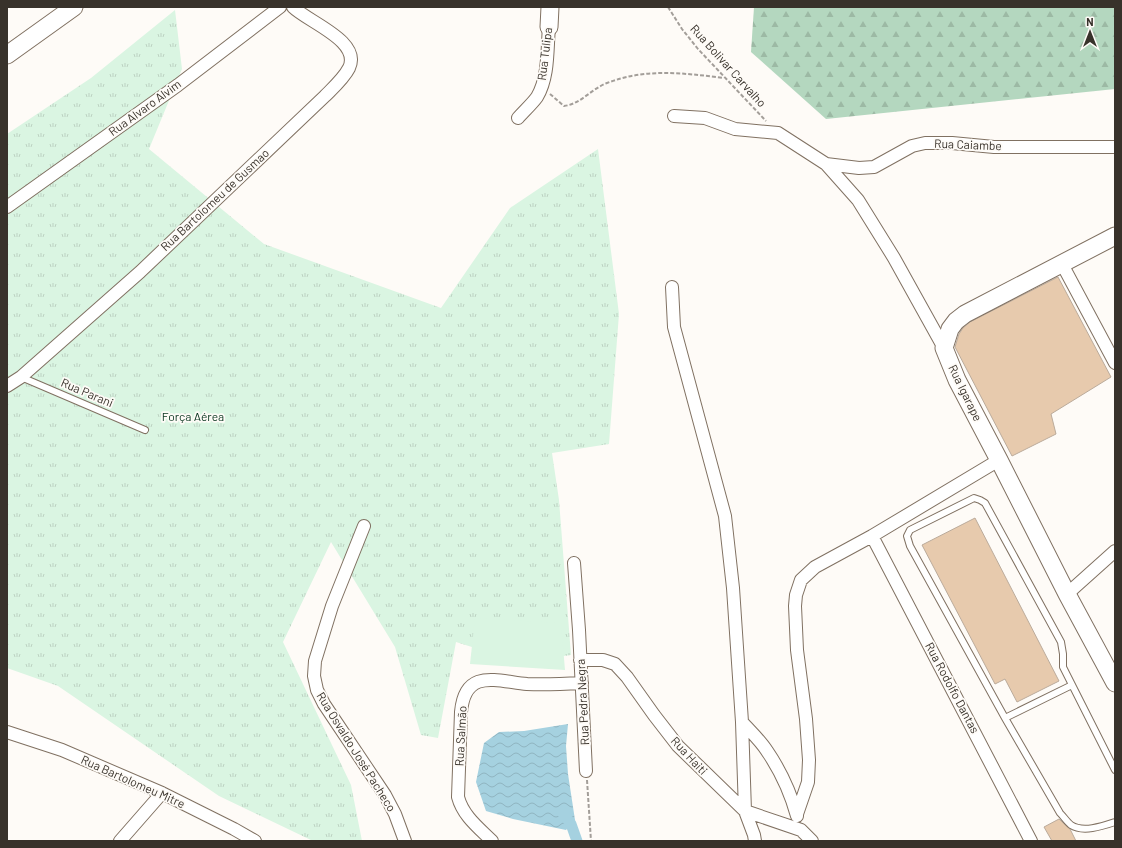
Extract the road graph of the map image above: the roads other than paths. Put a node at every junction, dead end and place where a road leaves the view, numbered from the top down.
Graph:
1 (74, 7) edge
2 (280, 7) edge
3 (293, 7) edge
4 (550, 7) edge
5 (549, 27) joint
6 (7, 55) edge
7 (674, 116) dead end
8 (518, 118) dead end
9 (1115, 147) edge
10 (826, 164) junction
11 (7, 207) edge
12 (1115, 236) edge
13 (1062, 264) junction
14 (672, 287) dead end
15 (1110, 346) edge
16 (944, 348) junction
17 (1115, 364) edge
18 (20, 377) junction
19 (7, 386) edge
20 (145, 430) dead end
21 (999, 460) junction
22 (364, 526) dead end
23 (872, 536) junction
24 (1115, 551) edge
25 (574, 563) dead end
26 (1067, 594) junction
27 (580, 660) junction
28 (582, 683) junction
29 (1115, 683) edge
30 (1072, 685) junction
31 (1005, 718) junction
32 (742, 722) junction
33 (7, 732) edge
34 (1115, 770) edge
35 (586, 772) road end
36 (162, 794) junction
37 (745, 811) junction
38 (797, 814) junction
39 (1115, 822) edge
40 (801, 835) edge
41 (756, 839) edge
42 (120, 841) edge
43 (255, 841) edge
44 (405, 841) edge
45 (492, 841) edge
46 (812, 841) edge
47 (1031, 841) edge

1 - 6 main road
2 - 11 street, Rua Alvaro Alvim
3 - 18 street, Rua Bartolomeu de Gusmao
4 - 5 main road, Rua Tulipa
5 - 8 street, Rua Tulipa
7 - 10 street, Rua Igarape
9 - 10 street, Rua Caiambe
10 - 16 street, Rua Igarape
12 - 13 main road
13 - 15 street
13 - 16 main road
14 - 32 street
15 - 17 street
16 - 21 main road, Rua Igarape
18 - 19 street, Rua Bartolomeu de Gusmao
18 - 20 lane, Rua Parani
21 - 23 street
21 - 26 main road, Rua Igarape
22 - 44 street, Rua Osvaldo José Pacheco
23 - 38 street
23 - 47 street, Rua Rodolfo Dantas
24 - 26 street
25 - 27 street, Rua Pedra Negra
26 - 29 main road, Rua Igarape
27 - 28 street, Rua Pedra Negra
27 - 37 street, Rua Haiti
28 - 35 street, Rua Pedra Negra
28 - 45 street, Rua Salmão
30 - 31 lane
30 - 31 lane
30 - 34 lane
31 - 39 lane
32 - 37 street
32 - 38 street
33 - 36 street, Rua Bartolomeu Mitre
36 - 42 street
36 - 43 street, Rua Bartolomeu Mitre
37 - 40 street, Rua Haiti
37 - 41 street
38 - 40 street
40 - 46 street, Rua Haiti

